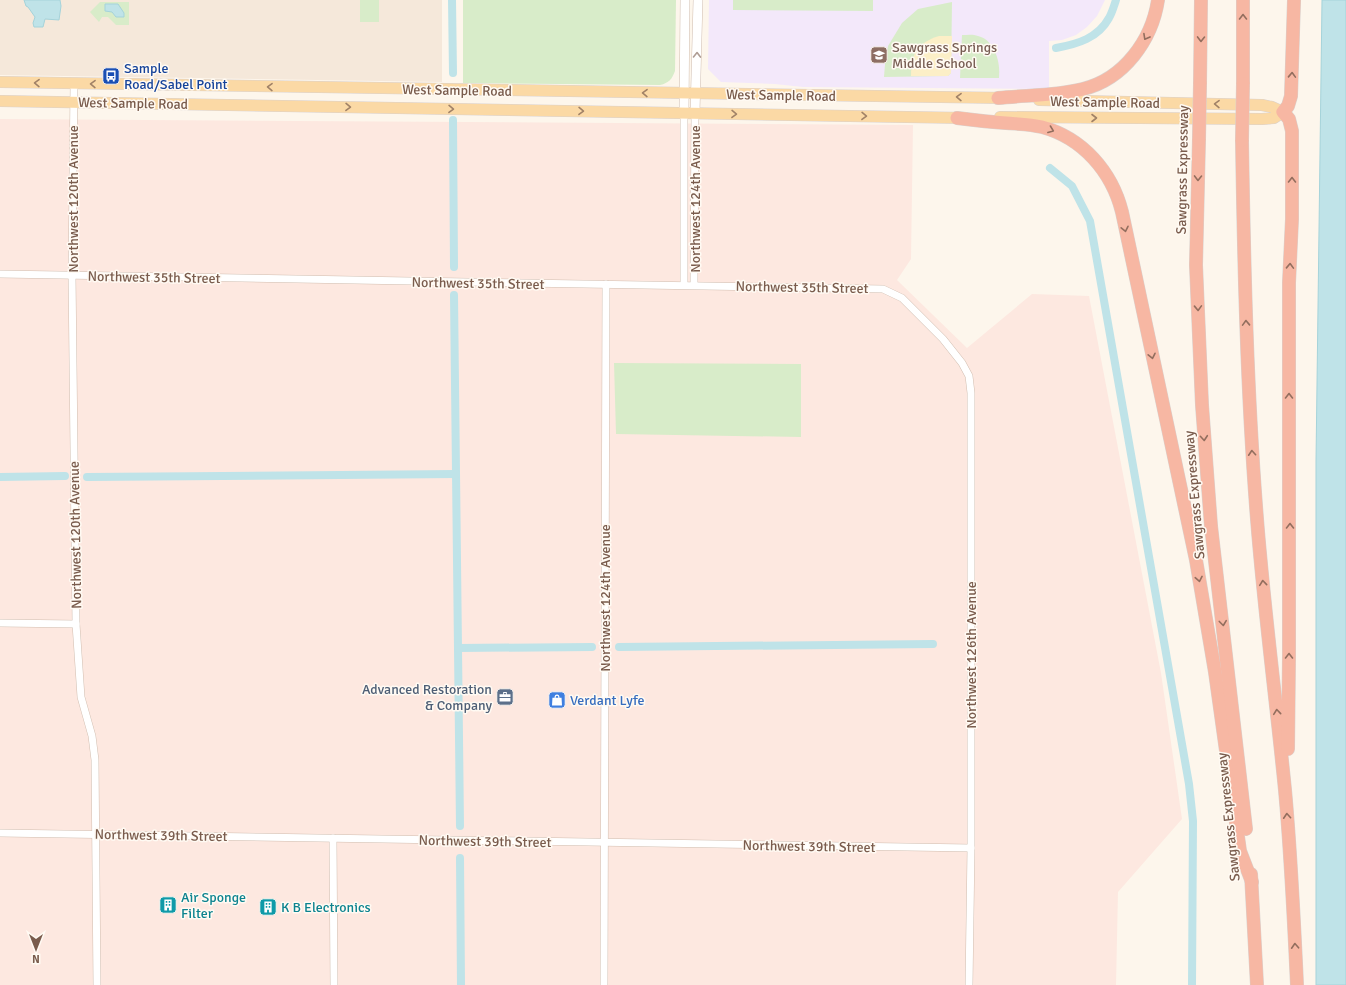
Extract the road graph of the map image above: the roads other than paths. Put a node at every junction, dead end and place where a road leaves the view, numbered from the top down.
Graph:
1 (685, 0) edge
2 (698, 0) edge
3 (1158, 0) edge
4 (1201, 0) edge
5 (1243, 0) edge
6 (1294, 0) edge
7 (0, 82) edge
8 (74, 84) junction
9 (684, 94) junction
10 (696, 94) junction
11 (998, 98) junction
12 (0, 101) edge
13 (73, 102) junction
14 (1283, 112) junction
15 (690, 113) junction
16 (957, 118) junction
17 (0, 274) edge
18 (72, 275) junction
19 (606, 284) junction
20 (684, 285) junction
21 (694, 286) junction
22 (939, 335) joint
23 (0, 623) edge
24 (76, 624) junction
25 (1285, 792) junction
26 (0, 833) edge
27 (96, 834) junction
28 (333, 838) junction
29 (604, 842) junction
30 (971, 848) junction
31 (1252, 882) junction
32 (97, 985) edge
33 (334, 985) edge
34 (604, 985) edge
35 (969, 985) edge
36 (1257, 985) edge
37 (1297, 985) edge

1 - 9 street
10 -> 2 street
3 -> 11 highway
4 -> 31 highway, Sawgrass Expressway, bridge
25 -> 5 highway, bridge
14 -> 6 highway
8 -> 7 main road, West Sample Road
9 -> 8 main road, West Sample Road
8 - 13 street, Northwest 120th Avenue
9 - 10 main road, West Sample Road
9 - 15 street
11 -> 10 main road, West Sample Road
10 - 15 street
14 -> 11 main road, West Sample Road
12 - 13 main road, West Sample Road
13 -> 15 main road, West Sample Road
13 - 18 street, Northwest 120th Avenue
16 -> 14 main road, West Sample Road
25 -> 14 highway
15 -> 16 main road, West Sample Road
15 - 20 street, Northwest 124th Avenue
15 - 21 street, Northwest 124th Avenue
16 -> 31 highway
17 - 18 street, Northwest 35th Street
18 - 19 street, Northwest 35th Street
18 - 24 street, Northwest 120th Avenue
19 - 20 street, Northwest 35th Street
19 - 29 street, Northwest 124th Avenue
20 - 21 street, Northwest 35th Street
21 - 22 street, Northwest 35th Street
22 - 30 street, Northwest 126th Avenue
23 - 24 street
24 - 27 street, Northwest 120th Avenue
37 -> 25 highway
26 - 27 street, Northwest 39th Street
27 - 28 street, Northwest 39th Street
27 - 32 street, Northwest 120th Avenue
28 - 29 street, Northwest 39th Street
28 - 33 street
29 - 30 street, Northwest 39th Street
29 - 34 street, Northwest 124th Avenue
30 - 35 street, Northwest 126th Avenue
31 - 36 highway, Sawgrass Expressway

